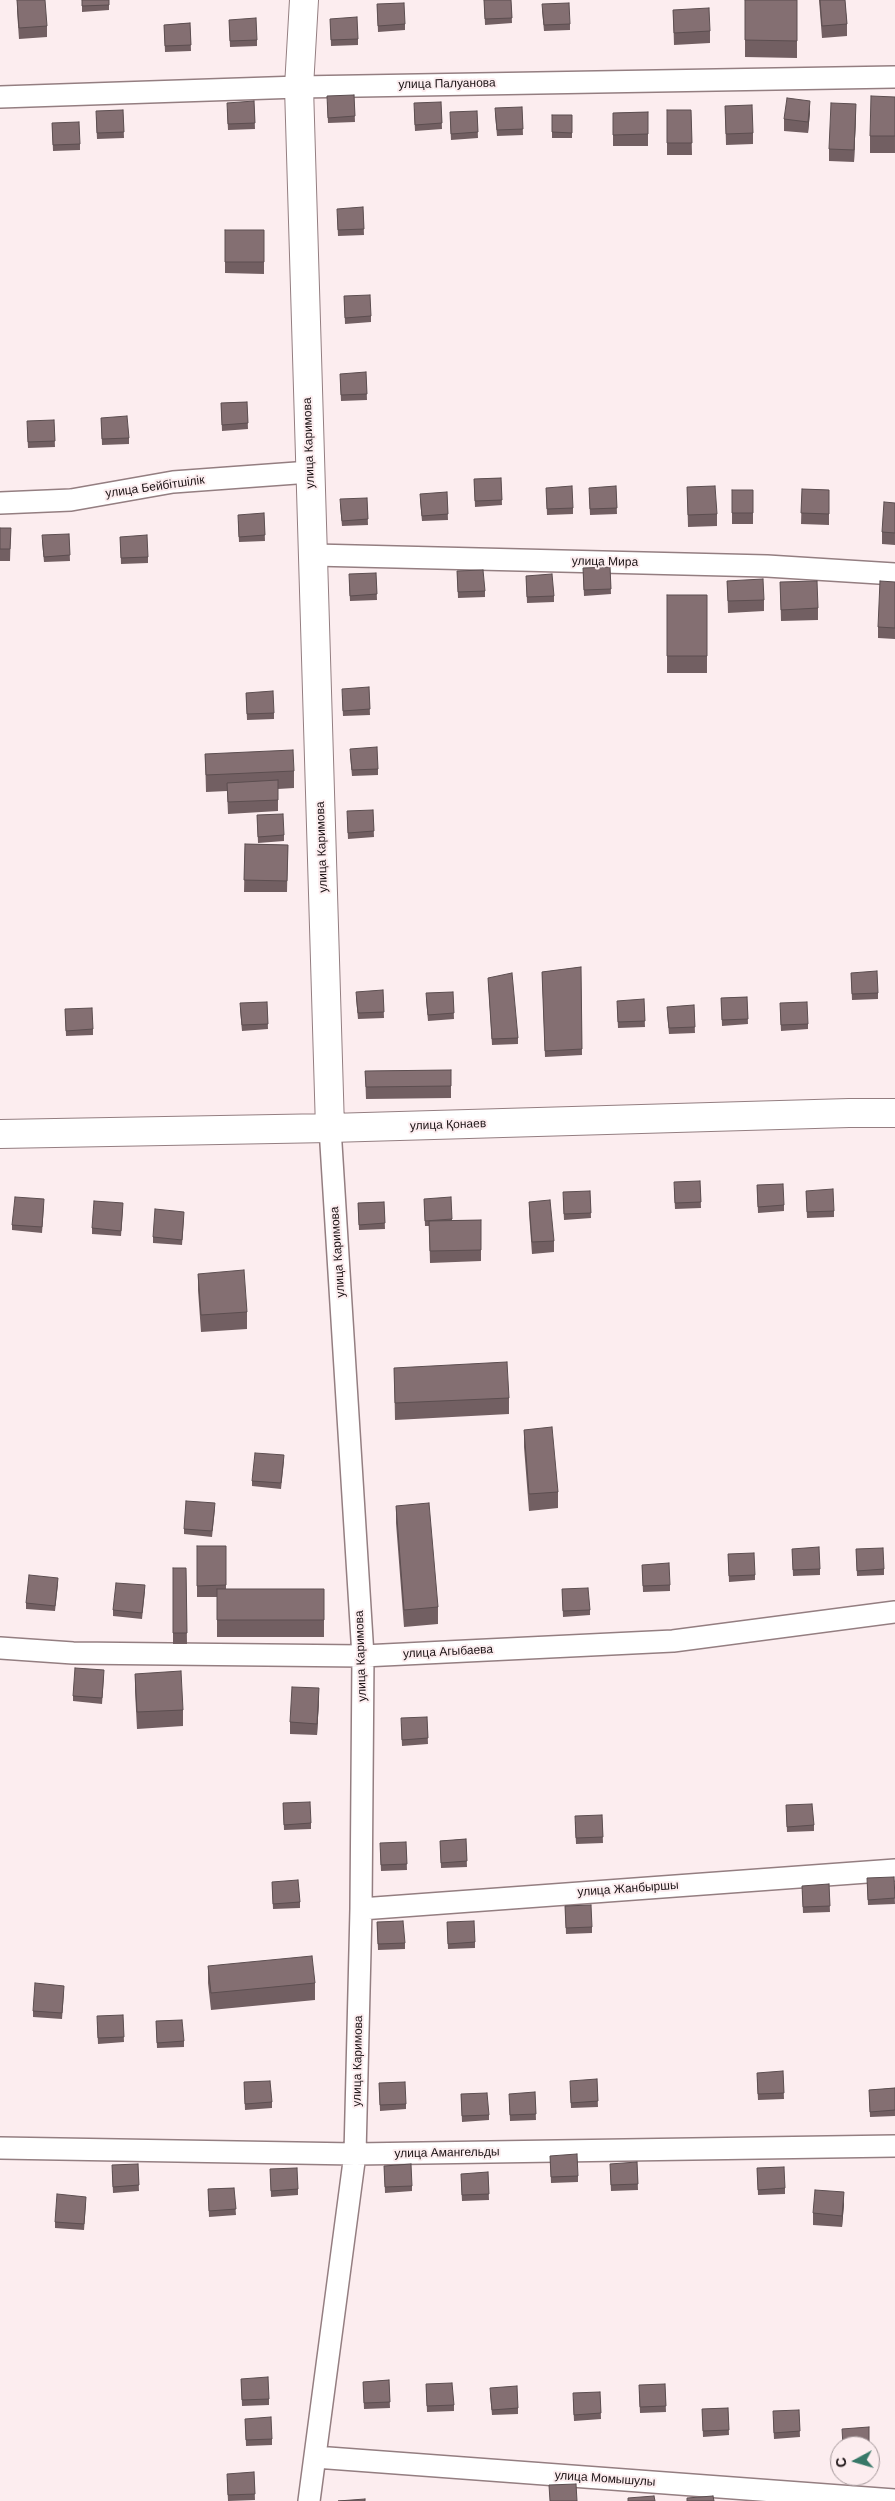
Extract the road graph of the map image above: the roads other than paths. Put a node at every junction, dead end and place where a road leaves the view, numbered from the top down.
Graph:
1 (304, 0) edge
2 (895, 77) edge
3 (299, 87) junction
4 (0, 98) edge
5 (310, 472) junction
6 (0, 503) edge
7 (314, 555) junction
8 (895, 574) edge
9 (895, 1113) edge
10 (330, 1128) junction
11 (0, 1134) edge
12 (895, 1612) edge
13 (0, 1648) edge
14 (363, 1656) junction
15 (895, 1870) edge
16 (361, 1909) junction
17 (895, 2146) edge
18 (0, 2148) edge
19 (355, 2154) junction
20 (315, 2457) junction
21 (895, 2500) edge
22 (310, 2501) edge

1 - 3 street, улица Каримова
2 - 3 street, улица Палуанова
3 - 4 street, улица Палуанова
3 - 5 street, улица Каримова
5 - 6 street, улица Бейбітшілік
5 - 7 street, улица Каримова
7 - 8 street, улица Мира
7 - 10 street, улица Каримова
9 - 10 street, улица Қонаев
10 - 11 street, улица Қонаев
10 - 14 street, улица Каримова
12 - 14 street, улица Агыбаева
13 - 14 street, улица Агыбаева
14 - 16 street, улица Каримова
15 - 16 street, улица Жанбыршы
16 - 19 street, улица Каримова
17 - 19 street, улица Амангельды
18 - 19 street, улица Амангельды
19 - 20 street, улица Каримова
20 - 21 street, улица Момышулы
20 - 22 street, улица Каримова

